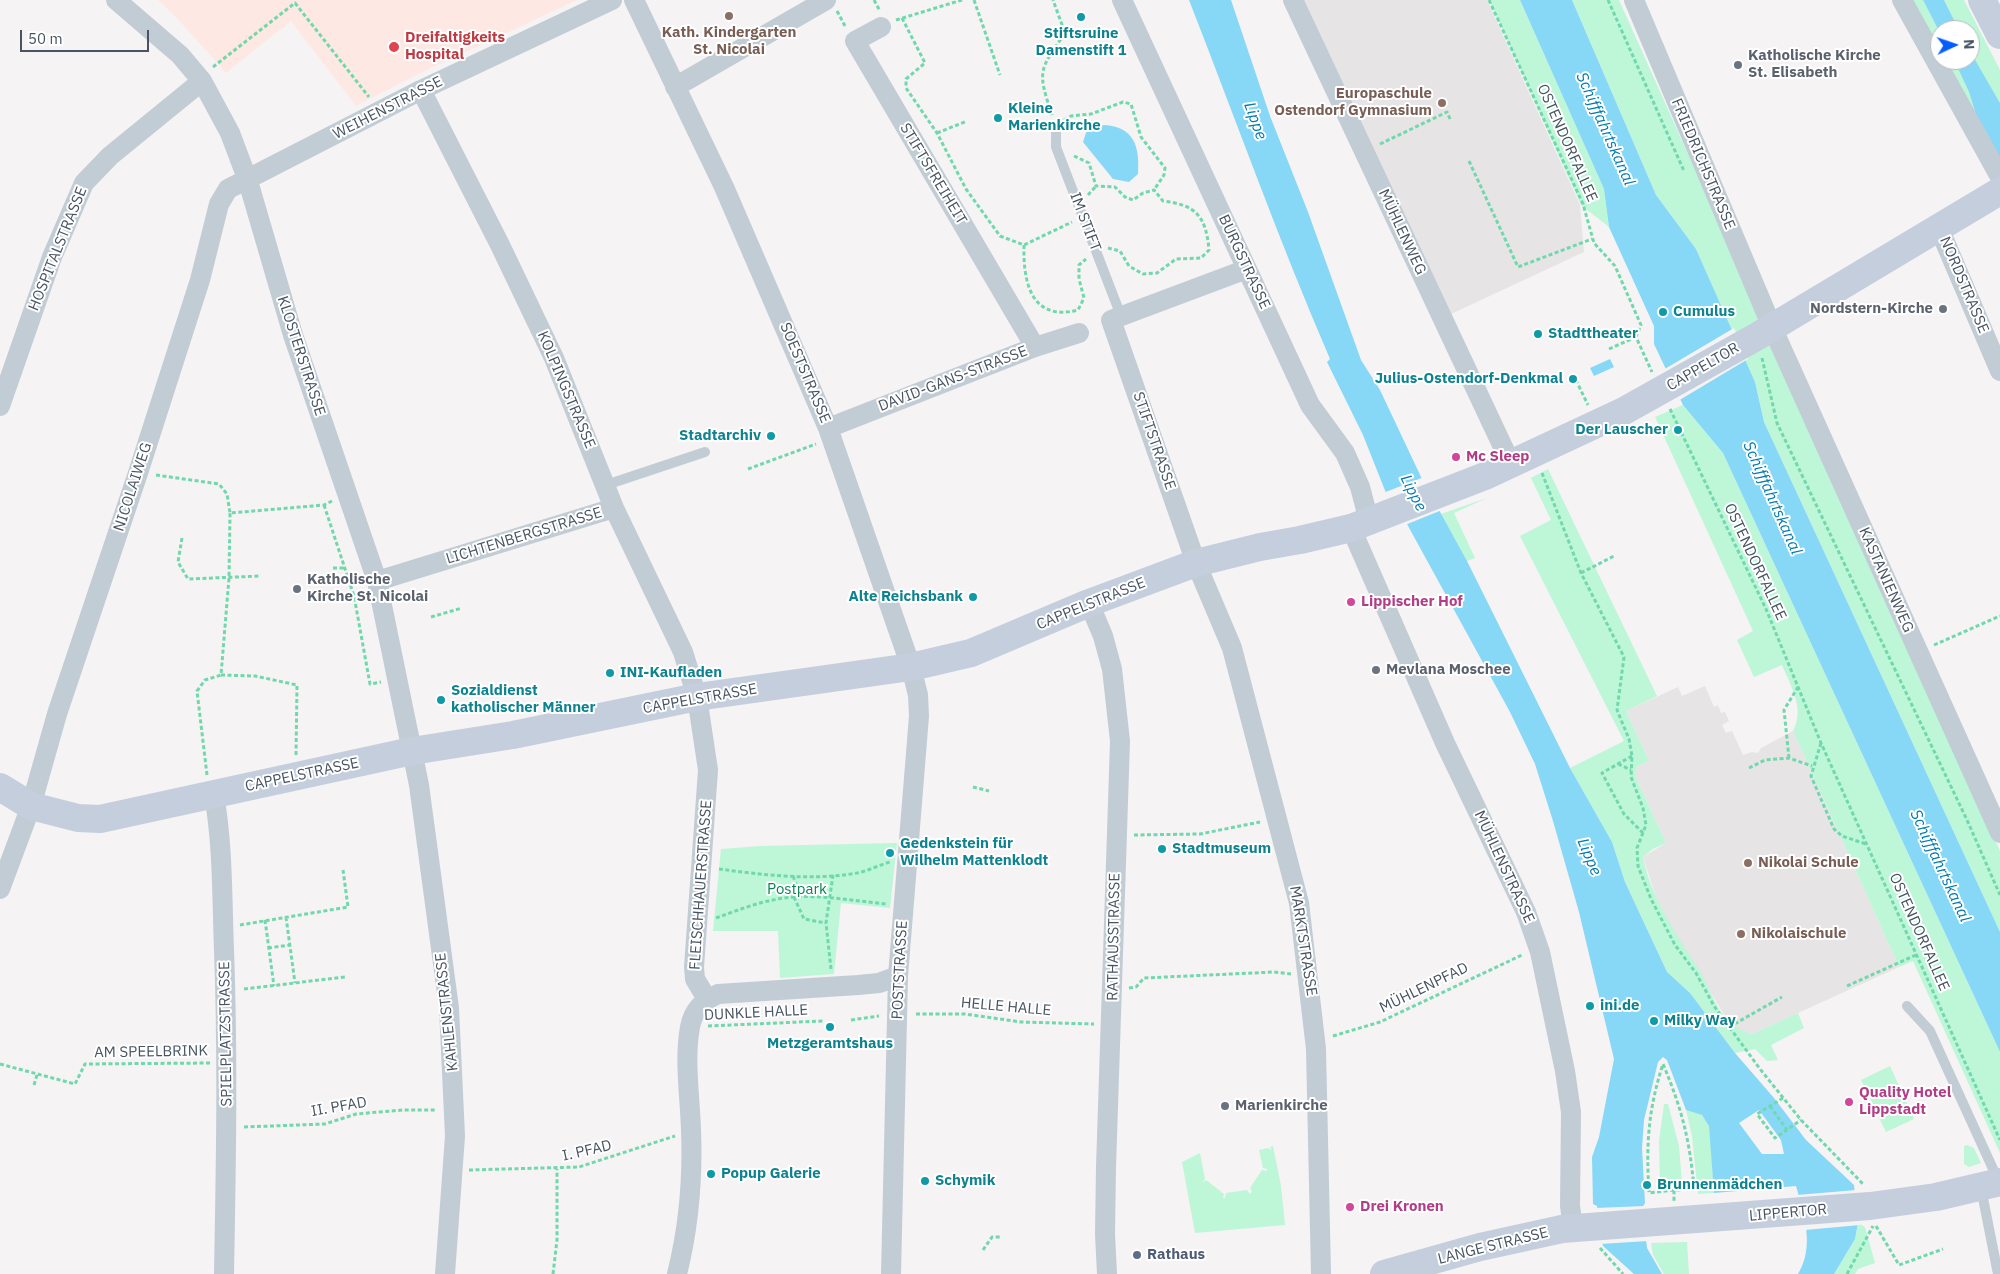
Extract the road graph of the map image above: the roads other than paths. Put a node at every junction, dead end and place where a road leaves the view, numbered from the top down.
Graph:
1 (116, 0) edge
2 (612, 0) edge
3 (634, 0) edge
4 (1122, 0) edge
5 (1293, 0) edge
6 (1634, 0) edge
7 (1902, 0) edge
8 (830, 4) edge
9 (888, 24) road end
10 (201, 80) junction
11 (675, 87) junction
12 (421, 90) junction
13 (1056, 127) road end
14 (2000, 177) edge
15 (248, 181) junction
16 (2000, 191) edge
17 (1939, 228) junction
18 (1247, 269) junction
19 (1116, 318) junction
20 (1079, 332) dead end
21 (1757, 336) junction
22 (1035, 347) junction
23 (2000, 370) edge
24 (0, 406) edge
25 (830, 433) junction
26 (705, 452) dead end
27 (1523, 459) junction
28 (606, 485) junction
29 (614, 508) junction
30 (1370, 521) junction
31 (1196, 563) junction
32 (377, 581) junction
33 (1089, 604) junction
34 (912, 667) junction
35 (697, 697) junction
36 (412, 751) junction
37 (0, 787) edge
38 (211, 795) junction
39 (31, 806) junction
40 (2000, 833) edge
41 (0, 889) edge
42 (898, 976) junction
43 (707, 999) junction
44 (1907, 1006) dead end
45 (1993, 1184) edge
46 (1590, 1234) junction
47 (224, 1274) edge
48 (445, 1274) edge
49 (677, 1274) edge
50 (892, 1274) edge
51 (1107, 1274) edge
52 (1321, 1274) edge
53 (1384, 1274) edge
54 (1998, 1274) edge

1 - 10 street, KLOSTERSTRASSE
2 - 12 street, WEIHENSTRASSE
3 - 11 street, SOESTSTRASSE
4 - 18 street, BURGSTRASSE
5 - 27 street, MÜHLENWEG
6 - 21 street, FRIEDRICHSTRASSE
7 - 14 street
8 - 11 street
9 - 22 street, STIFTSFREIHEIT
10 - 15 street, KLOSTERSTRASSE
10 - 24 street, HOSPITALSTRASSE
11 - 25 street, SOESTSTRASSE
12 - 15 street, WEIHENSTRASSE
12 - 28 street, KOLPINGSTRASSE
13 - 19 lane, IM STIFT
15 - 32 street, KLOSTERSTRASSE
15 - 39 street, NICOLAIWEG
16 - 17 street, CAPPELTOR
17 - 21 street, CAPPELTOR
17 - 23 street, NORDSTRASSE
18 - 19 street
18 - 30 street, BURGSTRASSE
19 - 31 street, STIFTSTRASSE
20 - 22 street, DAVID-GANS-STRASSE
21 - 27 street, CAPPELTOR
21 - 40 street, KASTANIENWEG
22 - 25 street, DAVID-GANS-STRASSE
25 - 34 street, SOESTSTRASSE
26 - 28 lane
27 - 30 street, CAPPELTOR
28 - 29 street, KOLPINGSTRASSE
29 - 32 street, LICHTENBERGSTRASSE
29 - 35 street, KOLPINGSTRASSE
30 - 31 street, CAPPELSTRASSE
30 - 46 street, MÜHLENSTRASSE
31 - 33 street, CAPPELSTRASSE
31 - 52 street, MARKTSTRASSE
32 - 36 street, KLOSTERSTRASSE
33 - 34 street, CAPPELSTRASSE
33 - 51 street, RATHAUSSTRASSE
34 - 35 street, CAPPELSTRASSE
34 - 42 street, POSTSTRASSE
35 - 36 street, CAPPELSTRASSE
35 - 43 street, FLEISCHHAUERSTRASSE
36 - 38 street, CAPPELSTRASSE
36 - 48 street, KAHLENSTRASSE
37 - 39 street, CAPPELSTRASSE
38 - 39 street, CAPPELSTRASSE
38 - 47 street, SPIELPLATZSTRASSE
39 - 41 street, NICOLAIWEG
42 - 43 street
42 - 50 street, POSTSTRASSE
43 - 49 street
44 - 45 lane
45 - 46 street, LIPPERTOR
45 - 54 lane
46 - 53 street, LANGE STRASSE

